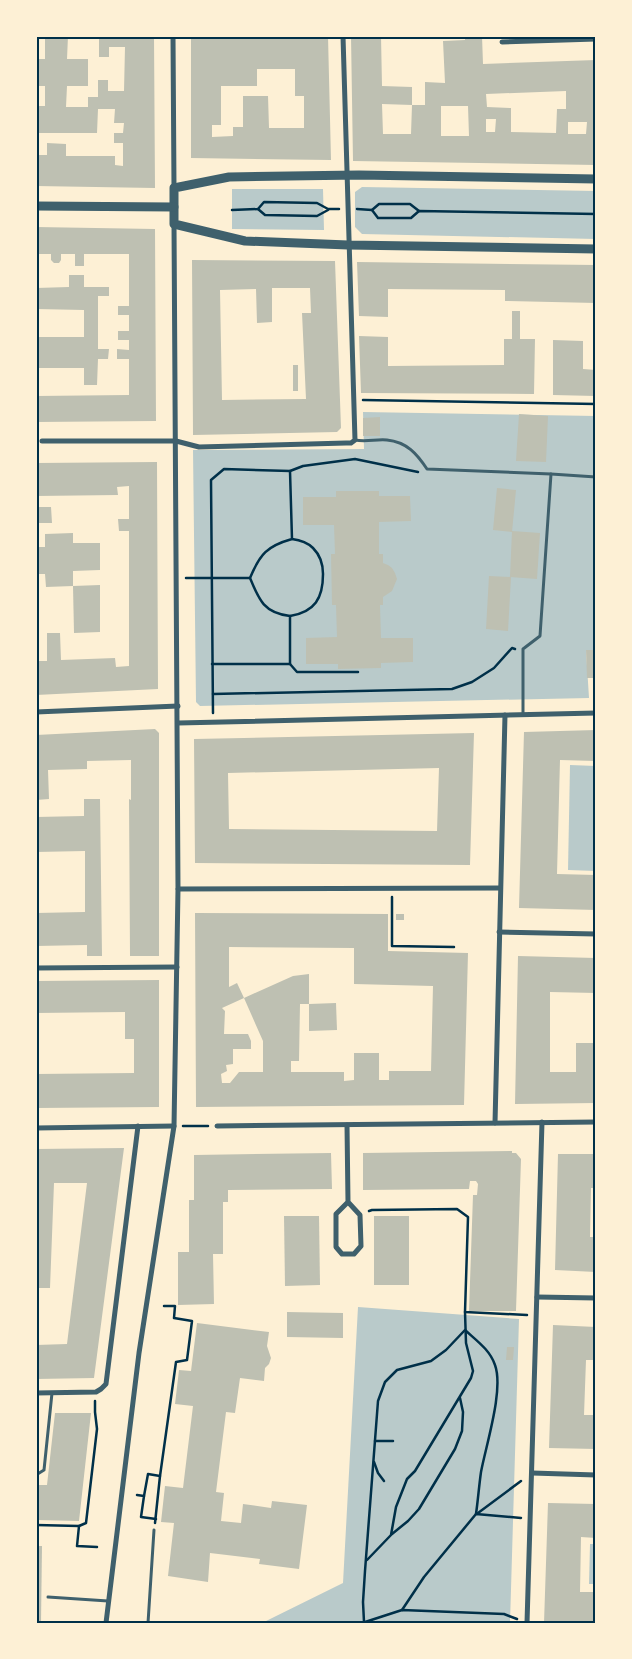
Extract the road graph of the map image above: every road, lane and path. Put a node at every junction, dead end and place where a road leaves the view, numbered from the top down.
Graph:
1 (173, 36) edge
2 (343, 36) edge
3 (596, 39) edge
4 (502, 42) dead end
5 (346, 176) junction
6 (596, 179) edge
7 (174, 188) junction
8 (36, 206) edge
9 (174, 207) junction
10 (258, 209) junction
11 (328, 209) junction
12 (347, 209) junction
13 (232, 210) dead end
14 (372, 210) junction
15 (419, 210) junction
16 (596, 214) edge
17 (174, 224) junction
18 (348, 245) junction
19 (596, 249) edge
20 (354, 400) junction
21 (596, 404) edge
22 (355, 440) junction
23 (42, 441) dead end
24 (176, 442) junction
25 (427, 469) junction
26 (290, 471) junction
27 (551, 474) junction
28 (596, 477) edge
29 (292, 539) junction
30 (177, 578) junction
31 (212, 578) junction
32 (250, 578) junction
33 (290, 616) junction
34 (523, 649) junction
35 (212, 664) junction
36 (290, 664) junction
37 (358, 672) dead end
38 (213, 694) junction
39 (178, 706) junction
40 (36, 712) edge
41 (596, 713) edge
42 (505, 714) junction
43 (523, 714) junction
44 (178, 722) junction
45 (212, 722) junction
46 (392, 888) junction
47 (500, 888) junction
48 (178, 889) junction
49 (499, 932) junction
50 (596, 934) edge
51 (454, 947) dead end
52 (177, 967) junction
53 (36, 968) edge
54 (542, 1122) junction
55 (596, 1122) edge
56 (494, 1123) junction
57 (347, 1125) junction
58 (138, 1126) junction
59 (174, 1126) junction
60 (217, 1126) joint
61 (36, 1128) edge
62 (348, 1202) junction
63 (360, 1215) junction
64 (537, 1297) junction
65 (596, 1298) edge
66 (164, 1306) dead end
67 (465, 1312) junction
68 (516, 1314) dead end
69 (466, 1330) junction
70 (36, 1393) edge
71 (52, 1393) junction
72 (460, 1397) junction
73 (95, 1412) dead end
74 (375, 1441) junction
75 (393, 1441) dead end
76 (373, 1460) junction
77 (532, 1473) junction
78 (36, 1475) edge
79 (596, 1475) edge
80 (160, 1476) junction
81 (384, 1481) dead end
82 (137, 1495) dead end
83 (144, 1496) junction
84 (476, 1514) junction
85 (530, 1518) junction
86 (156, 1519) junction
87 (36, 1525) edge
88 (78, 1526) junction
89 (154, 1530) joint
90 (391, 1535) junction
91 (97, 1548) dead end
92 (366, 1562) junction
93 (48, 1597) dead end
94 (108, 1601) junction
95 (402, 1610) junction
96 (519, 1620) dead end
97 (363, 1622) edge
98 (106, 1623) edge
99 (148, 1623) edge
100 (527, 1623) edge

1 - 7 street
2 - 5 street
3 - 4 street
5 - 6 street
5 - 7 street
5 - 12 street
7 - 9 street
8 - 9 street
9 - 17 street
10 - 11 path
10 - 11 path
10 - 13 path
11 - 12 path
12 - 14 path
12 - 18 street
14 - 15 path
14 - 15 path
15 - 16 path
17 - 18 street
17 - 24 street
18 - 19 street
18 - 20 street
20 - 21 path
20 - 22 street
22 - 24 street
22 - 25 lane
23 - 24 street
24 - 30 street
25 - 26 path
25 - 27 lane
26 - 29 path
26 - 31 path
27 - 28 lane
27 - 34 lane
29 - 32 path
29 - 33 path
30 - 31 path
30 - 39 street
31 - 32 path
31 - 35 path
32 - 33 path
33 - 36 path
34 - 38 path
34 - 43 lane
35 - 36 path
35 - 38 path
36 - 37 path
38 - 45 path
39 - 40 street
39 - 44 street
41 - 43 street
42 - 43 street
42 - 45 street
42 - 47 street
44 - 45 street
44 - 48 street
46 - 47 street
46 - 48 street
46 - 51 path
47 - 49 street
48 - 52 street
49 - 50 street
49 - 56 street
52 - 53 street
52 - 59 street
54 - 55 street
54 - 56 street
54 - 64 street
56 - 57 street
57 - 60 street
57 - 62 street
58 - 59 street
58 - 61 street
58 - 71 street
59 - 60 path
59 - 94 street
62 - 63 street
62 - 63 street
63 - 67 path
64 - 65 street
64 - 77 street
66 - 80 path
67 - 68 path
67 - 69 path
69 - 72 path
69 - 74 path
69 - 84 path
70 - 71 street
71 - 78 lane
72 - 90 path
72 - 90 path
73 - 88 path
74 - 75 path
74 - 76 path
76 - 81 path
76 - 92 path
77 - 79 street
77 - 84 path
77 - 85 street
80 - 83 path
80 - 86 path
82 - 83 path
83 - 86 path
84 - 85 path
84 - 95 path
85 - 100 street
86 - 89 path
87 - 88 path
88 - 91 path
89 - 99 lane
90 - 92 path
92 - 97 path
93 - 94 lane
94 - 98 street
95 - 96 path
95 - 97 path

